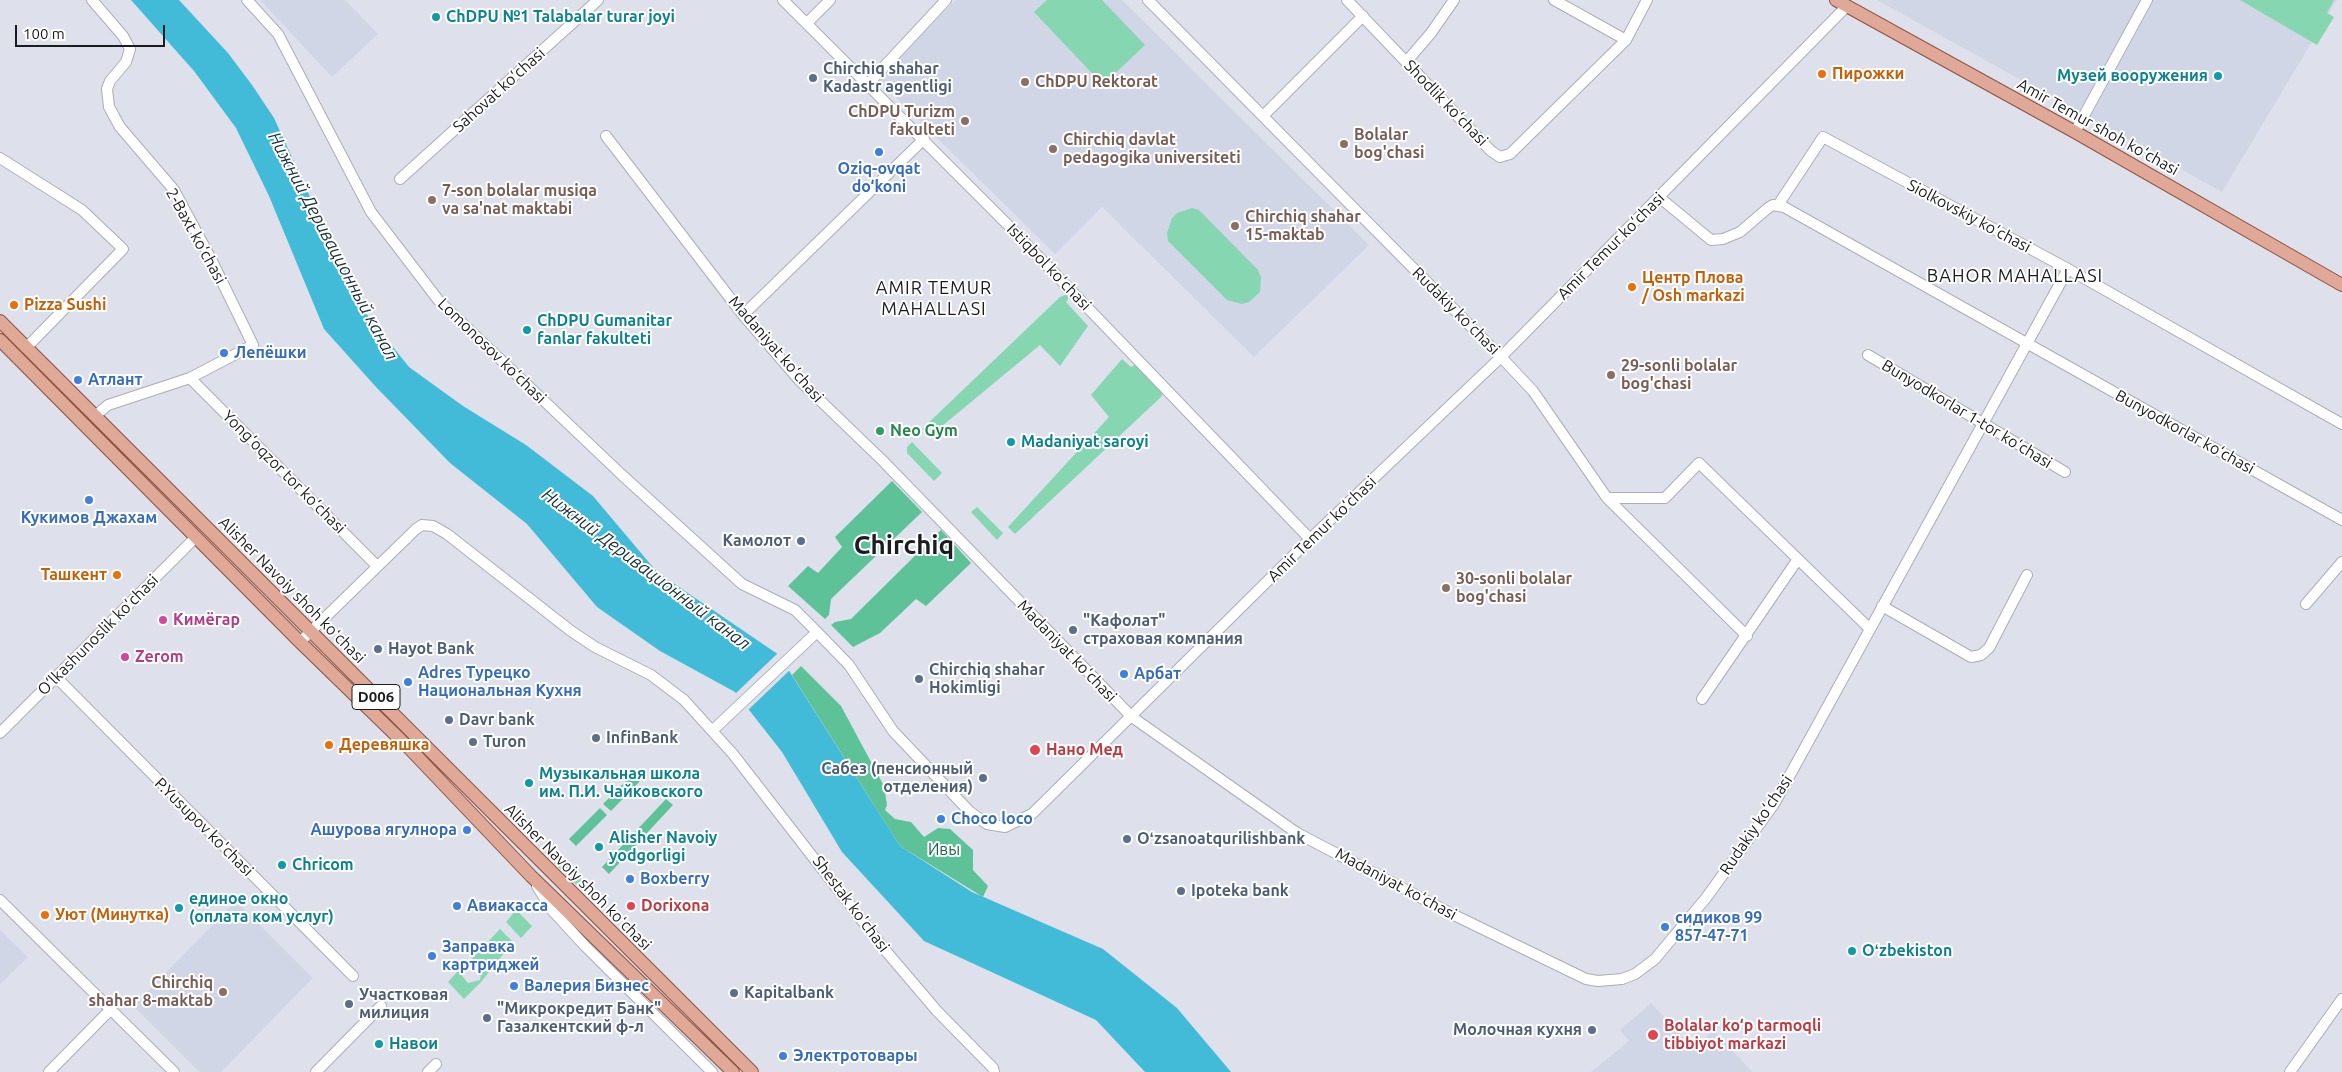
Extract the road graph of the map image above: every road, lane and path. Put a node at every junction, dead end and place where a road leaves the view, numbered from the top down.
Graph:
1 (92, 0) edge
2 (247, 0) edge
3 (598, 0) edge
4 (784, 0) edge
5 (830, 0) edge
6 (946, 0) edge
7 (1148, 0) edge
8 (1347, 0) edge
9 (1454, 0) edge
10 (1554, 0) edge
11 (1647, 0) edge
12 (2147, 0) edge
13 (1842, 3) edge
14 (1363, 16) junction
15 (806, 23) junction
16 (1626, 40) junction
17 (1407, 61) junction
18 (867, 85) junction
19 (1263, 116) junction
20 (2075, 132) junction
21 (606, 136) dead end
22 (924, 139) junction
23 (0, 158) edge
24 (400, 180) dead end
25 (1660, 197) junction
26 (1778, 205) junction
27 (2068, 269) junction
28 (2342, 285) edge
29 (743, 315) junction
30 (0, 321) edge
31 (4, 340) edge
32 (2029, 344) junction
33 (26, 348) junction
34 (1868, 355) dead end
35 (1501, 357) junction
36 (190, 378) junction
37 (95, 416) junction
38 (1984, 424) junction
39 (2342, 424) edge
40 (2065, 472) dead end
41 (1607, 498) junction
42 (2342, 520) edge
43 (196, 537) junction
44 (1310, 539) junction
45 (1798, 559) junction
46 (2342, 562) edge
47 (377, 566) junction
48 (2027, 575) dead end
49 (2306, 604) dead end
50 (1882, 606) junction
51 (1870, 629) junction
52 (311, 632) junction
53 (817, 632) junction
54 (1747, 636) junction
55 (300, 642) junction
56 (56, 677) junction
57 (1702, 699) dead end
58 (1132, 717) junction
59 (713, 730) junction
60 (0, 733) edge
61 (531, 876) junction
62 (0, 900) edge
63 (1655, 959) joint
64 (353, 976) dead end
65 (2342, 999) edge
66 (381, 1006) dead end
67 (111, 1009) junction
68 (436, 1064) dead end
69 (49, 1072) edge
70 (174, 1072) edge
71 (316, 1072) edge
72 (428, 1072) edge
73 (712, 1072) edge
74 (733, 1072) edge
75 (752, 1072) edge
76 (994, 1072) edge
77 (2290, 1072) edge

1 - 36 street, 2-Baxt ko‘chasi
2 - 53 street, Lomonosov ko‘chasi
3 - 24 street, Sahovat ko‘chasi
4 - 15 street, Istiqbol ko‘chasi
5 - 15 street
6 - 18 street
7 - 19 street, Rudakiy ko‘chasi
8 - 14 street, Shodlik ko‘chasi
9 - 17 street
10 - 16 street
11 - 16 street, Shodlik ko‘chasi
12 - 20 street
13 - 20 main road, Amir Temur shoh ko‘chasi
13 - 25 street, Amir Temur ko‘chasi
14 - 17 street, Shodlik ko‘chasi
14 - 19 street
15 - 18 street, Istiqbol ko‘chasi
16 - 17 street, Shodlik ko‘chasi
18 - 22 street, Istiqbol ko‘chasi
19 - 35 street, Rudakiy ko‘chasi
20 - 28 main road, Amir Temur shoh ko‘chasi
21 - 29 street, Madaniyat ko‘chasi
22 - 29 street
22 - 44 street, Istiqbol ko‘chasi
23 - 33 street
25 - 26 street
25 - 35 street, Amir Temur ko‘chasi
26 - 27 street, Siolkovskiy ko‘chasi
26 - 32 street, Bunyodkorlar ko‘chasi
27 - 32 street
27 - 39 street, Siolkovskiy ko‘chasi
29 - 58 street, Madaniyat ko‘chasi
30 - 31 main road, Alisher Navoiy shoh koʻchasi / D006
31 - 33 main road, Alisher Navoiy shoh koʻchasi / D006
31 - 43 main road, Alisher Navoiy shoh koʻchasi / D006
32 - 38 street
32 - 42 street, Bunyodkorlar ko‘chasi
33 - 37 main road, Alisher Navoiy shoh koʻchasi / D006
34 - 38 street, Bunyodkorlar 1-tor ko‘chasi
35 - 41 street, Rudakiy ko‘chasi
35 - 44 street, Amir Temur ko‘chasi
36 - 37 street
36 - 47 street, Yong‘oqzor tor ko‘chasi
37 - 52 main road, Alisher Navoiy shoh koʻchasi / D006
38 - 40 street, Bunyodkorlar 1-tor ko‘chasi
38 - 50 street
41 - 45 street
41 - 54 street, Rudakiy ko‘chasi
43 - 55 main road, Alisher Navoiy shoh koʻchasi / D006
43 - 56 street, O‘lkashunoslik ko‘chasi
44 - 58 street, Amir Temur ko‘chasi
45 - 51 street
45 - 54 street
46 - 49 street
47 - 52 street, Shestak ko'chasi
47 - 59 street, Shestak ko'chasi
48 - 50 street
50 - 51 street
51 - 63 street, Rudakiy ko‘chasi
52 - 55 street, Shestak ko'chasi
52 - 75 main road, Alisher Navoiy shoh koʻchasi / D006
53 - 58 street, Amir Temur ko‘chasi
53 - 59 street
54 - 57 street
55 - 61 main road, Alisher Navoiy shoh koʻchasi / D006
56 - 60 street, O‘lkashunoslik ko‘chasi
56 - 64 street, P.Yusupov ko'chasi
58 - 63 street, Madaniyat ko‘chasi
59 - 76 street, Shestak ko'chasi
61 - 73 street, Alisher Navoiy shoh koʻchasi
61 - 74 main road, Alisher Navoiy shoh koʻchasi / D006
62 - 67 street
65 - 77 street
66 - 71 street
67 - 69 street
67 - 70 street
68 - 72 street

